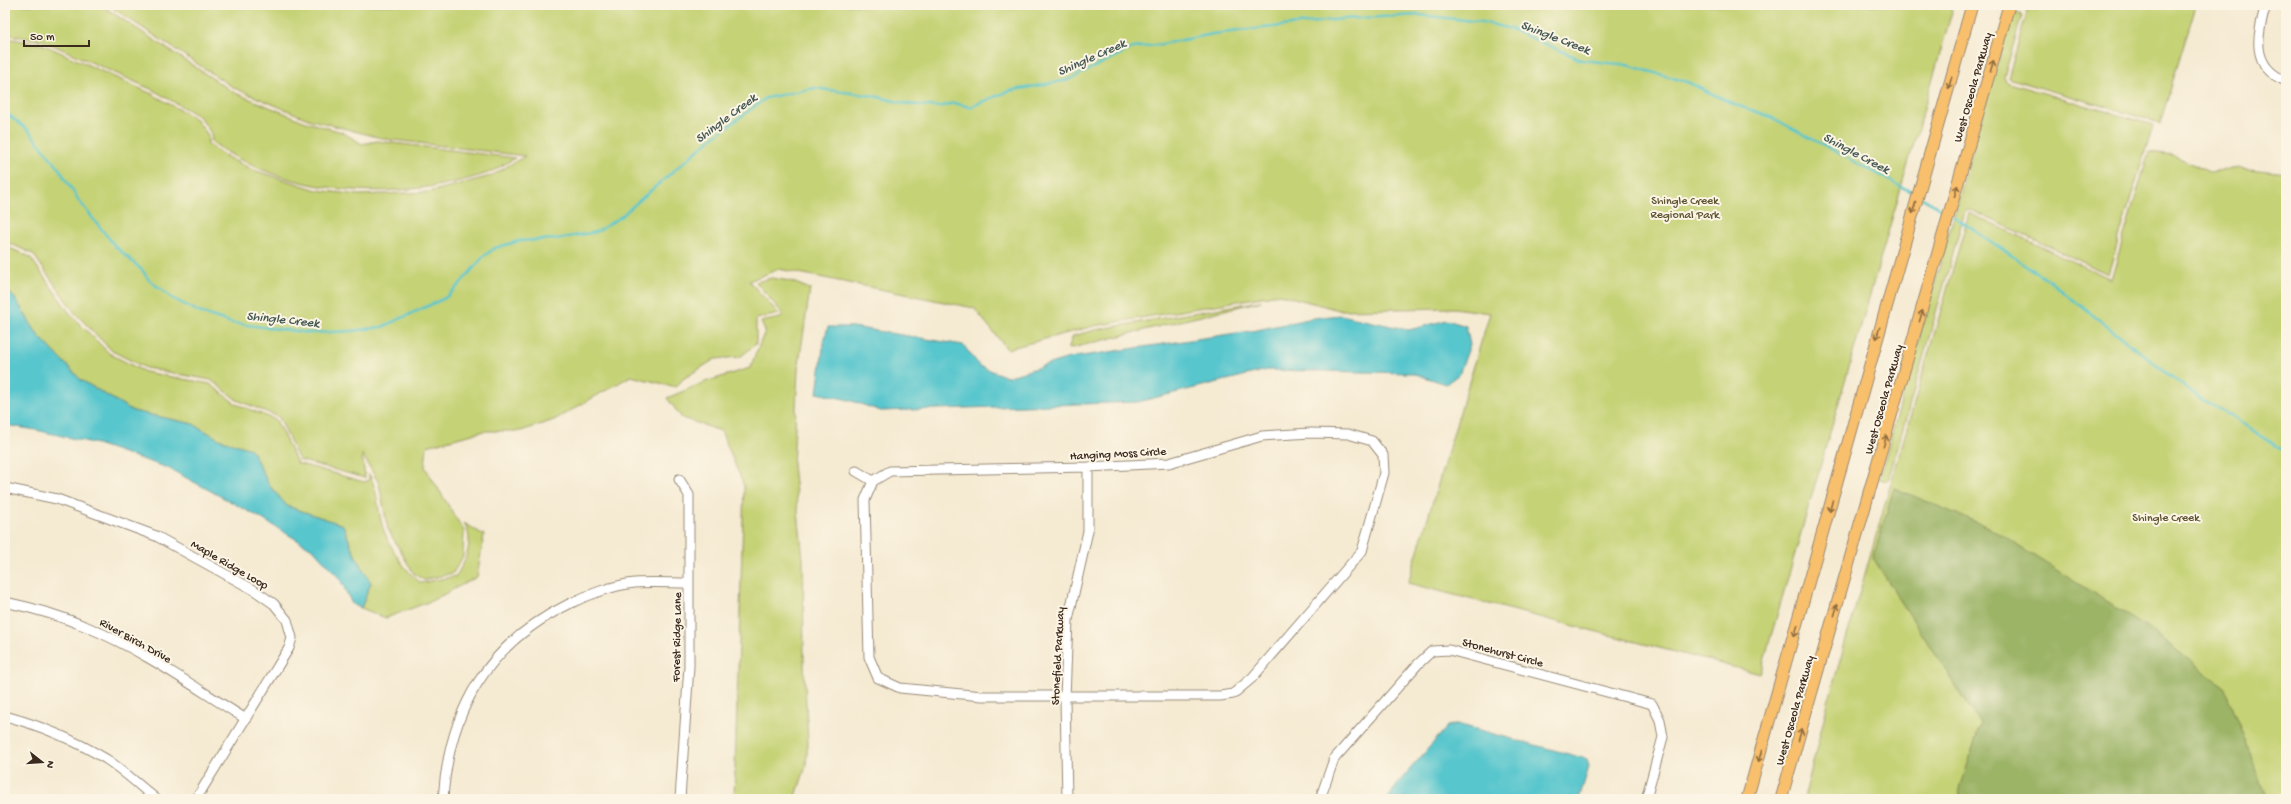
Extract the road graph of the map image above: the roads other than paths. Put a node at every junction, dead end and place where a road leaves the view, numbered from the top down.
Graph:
1 (1972, 5) edge
2 (2009, 5) edge
3 (2266, 5) edge
4 (2286, 81) edge
5 (1088, 467) junction
6 (856, 471) dead end
7 (679, 479) dead end
8 (873, 481) junction
9 (5, 488) edge
10 (689, 583) junction
11 (5, 602) edge
12 (1066, 698) junction
13 (5, 716) edge
14 (246, 719) junction
15 (156, 799) edge
16 (196, 799) edge
17 (443, 799) edge
18 (680, 799) edge
19 (1067, 799) edge
20 (1320, 799) edge
21 (1646, 799) edge
22 (1747, 799) edge
23 (1781, 799) edge

1 -> 22 main road, West Osceola Parkway
23 -> 2 main road, West Osceola Parkway
3 - 4 street
5 - 8 street, Hanging Moss Circle
5 - 12 street, Stonefield Parkway
5 - 12 street, Hanging Moss Circle
6 - 8 street
7 - 10 street, Forest Ridge Lane
8 - 12 street, Hanging Moss Circle
9 - 14 street, Maple Ridge Loop
10 - 17 street
10 - 18 street, Forest Ridge Lane
11 - 14 street, River Birch Drive
12 - 19 street, Stonefield Parkway
13 - 15 street
14 - 16 street, Maple Ridge Loop
20 - 21 street, Stonehurst Circle

